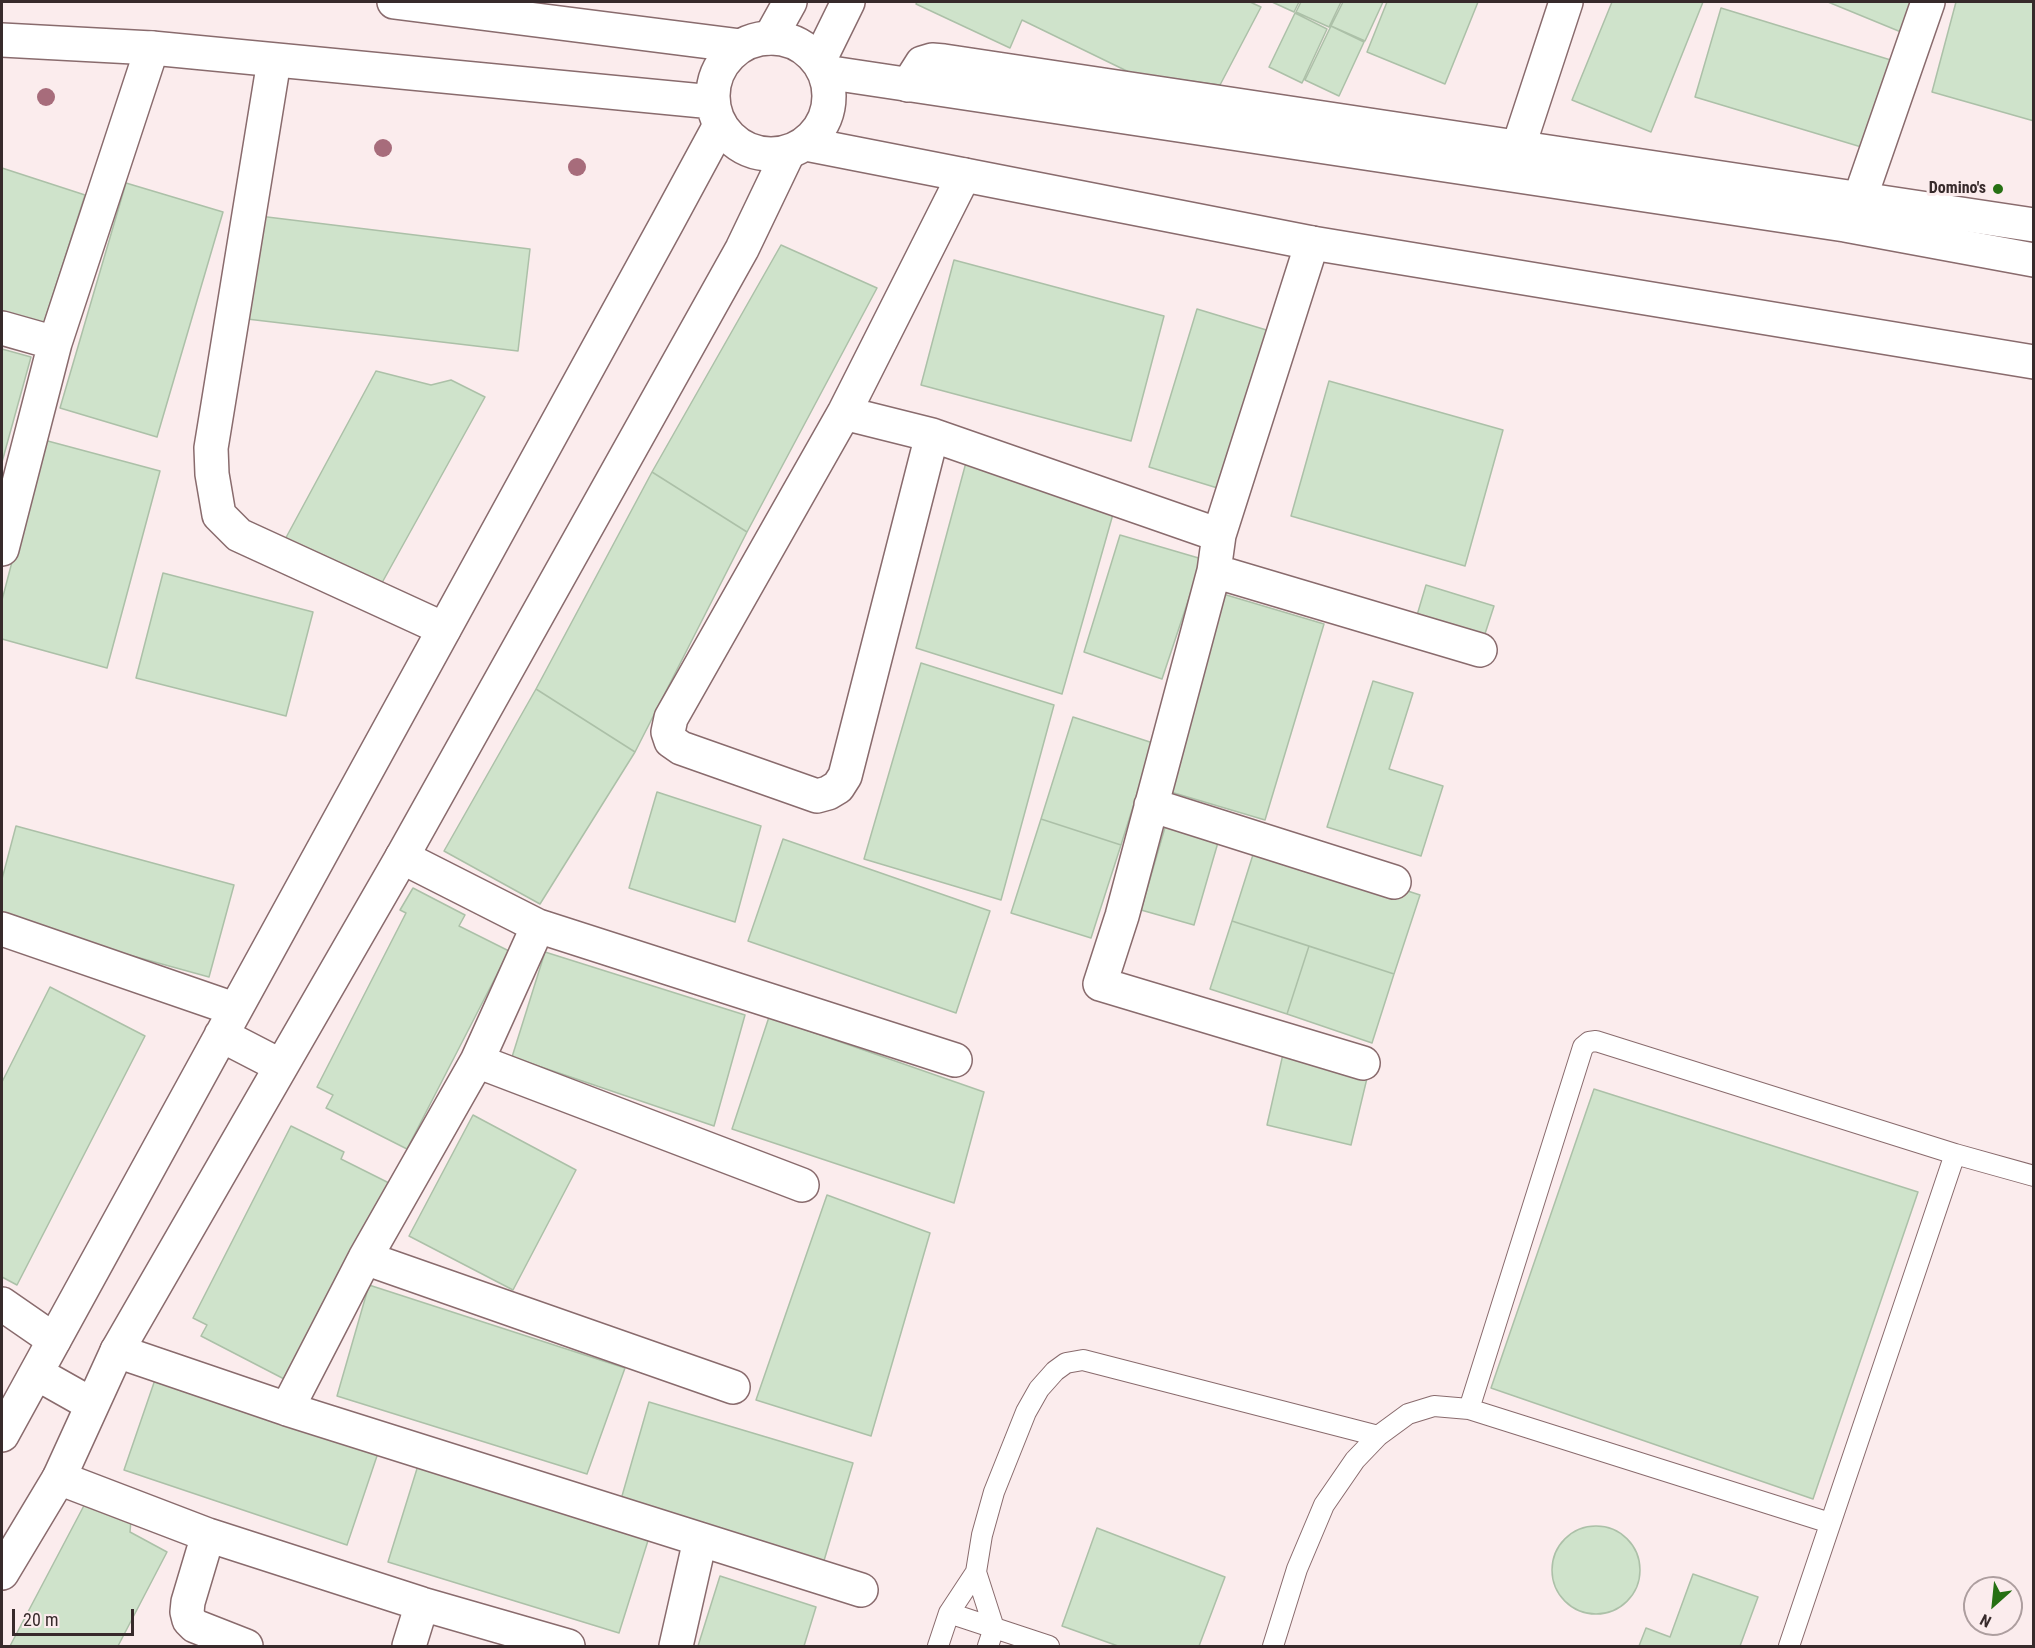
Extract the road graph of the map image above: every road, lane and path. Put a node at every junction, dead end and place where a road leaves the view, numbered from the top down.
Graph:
1 (394, 2) edge
2 (790, 2) edge
3 (848, 2) edge
4 (1566, 2) edge
5 (1928, 2) edge
6 (2, 40) edge
7 (755, 42) junction
8 (152, 48) junction
9 (274, 61) junction
10 (822, 67) junction
11 (908, 85) junction
12 (716, 113) junction
13 (797, 148) junction
14 (1518, 148) junction
15 (964, 175) junction
16 (1860, 198) junction
17 (2034, 225) edge
18 (1312, 243) junction
19 (2034, 260) edge
20 (2, 328) edge
21 (55, 344) junction
22 (2034, 362) edge
23 (844, 413) junction
24 (932, 435) junction
25 (1219, 535) junction
26 (2, 549) edge
27 (1214, 571) junction
28 (444, 629) junction
29 (1480, 650) dead end
30 (1151, 805) junction
31 (402, 856) junction
32 (1394, 882) dead end
33 (538, 926) junction
34 (2, 929) edge
35 (228, 1022) junction
36 (955, 1060) dead end
37 (477, 1061) junction
38 (1363, 1063) dead end
39 (281, 1066) junction
40 (1955, 1154) junction
41 (2034, 1176) edge
42 (802, 1185) dead end
43 (365, 1258) junction
44 (2, 1304) edge
45 (54, 1340) junction
46 (117, 1351) junction
47 (36, 1373) junction
48 (733, 1387) dead end
49 (91, 1404) junction
50 (1469, 1408) junction
51 (287, 1409) junction
52 (2, 1435) edge
53 (1378, 1436) junction
54 (59, 1478) junction
55 (1830, 1523) junction
56 (208, 1534) junction
57 (700, 1540) junction
58 (976, 1572) junction
59 (2, 1573) edge
60 (861, 1590) dead end
61 (422, 1604) junction
62 (949, 1613) junction
63 (991, 1637) edge
64 (246, 1647) edge
65 (409, 1647) edge
66 (568, 1647) edge
67 (676, 1647) edge
68 (938, 1647) edge
69 (1049, 1647) edge
70 (1273, 1647) edge
71 (1789, 1647) edge

1 - 7 street
2 - 7 street
3 - 10 street
4 - 14 street
5 - 16 street
6 - 8 street
7 - 10 street
7 - 12 street
8 - 9 street
8 - 21 street
9 - 12 street
9 - 28 street
10 - 11 street
10 - 13 street
11 - 14 street
11 - 19 street
12 - 13 street
12 - 28 street
13 - 15 street
13 - 31 street
14 - 16 street
15 - 18 street
15 - 23 street
16 - 17 street
18 - 22 street
18 - 25 street
20 - 21 street
21 - 26 street
23 - 24 street
23 - 24 street
24 - 25 street
25 - 27 street
27 - 29 street
27 - 30 street
28 - 35 street
30 - 32 street
30 - 38 street
31 - 33 street
31 - 39 street
33 - 36 street
33 - 37 street
34 - 35 street
35 - 39 street
35 - 45 street
37 - 42 street
37 - 43 street
39 - 46 street
40 - 41 lane
40 - 50 lane
40 - 55 lane
43 - 48 street
43 - 51 street
44 - 45 street
45 - 47 street
46 - 49 street
46 - 51 street
47 - 49 street
47 - 52 street
49 - 54 street
50 - 53 lane
50 - 55 lane
51 - 57 street
53 - 58 lane
53 - 70 lane
54 - 56 street
54 - 59 street
55 - 71 lane
56 - 61 street
56 - 64 street
57 - 60 street
57 - 67 street
58 - 62 lane
58 - 63 lane
61 - 65 street
61 - 66 street
62 - 63 lane
62 - 68 lane
63 - 69 lane

